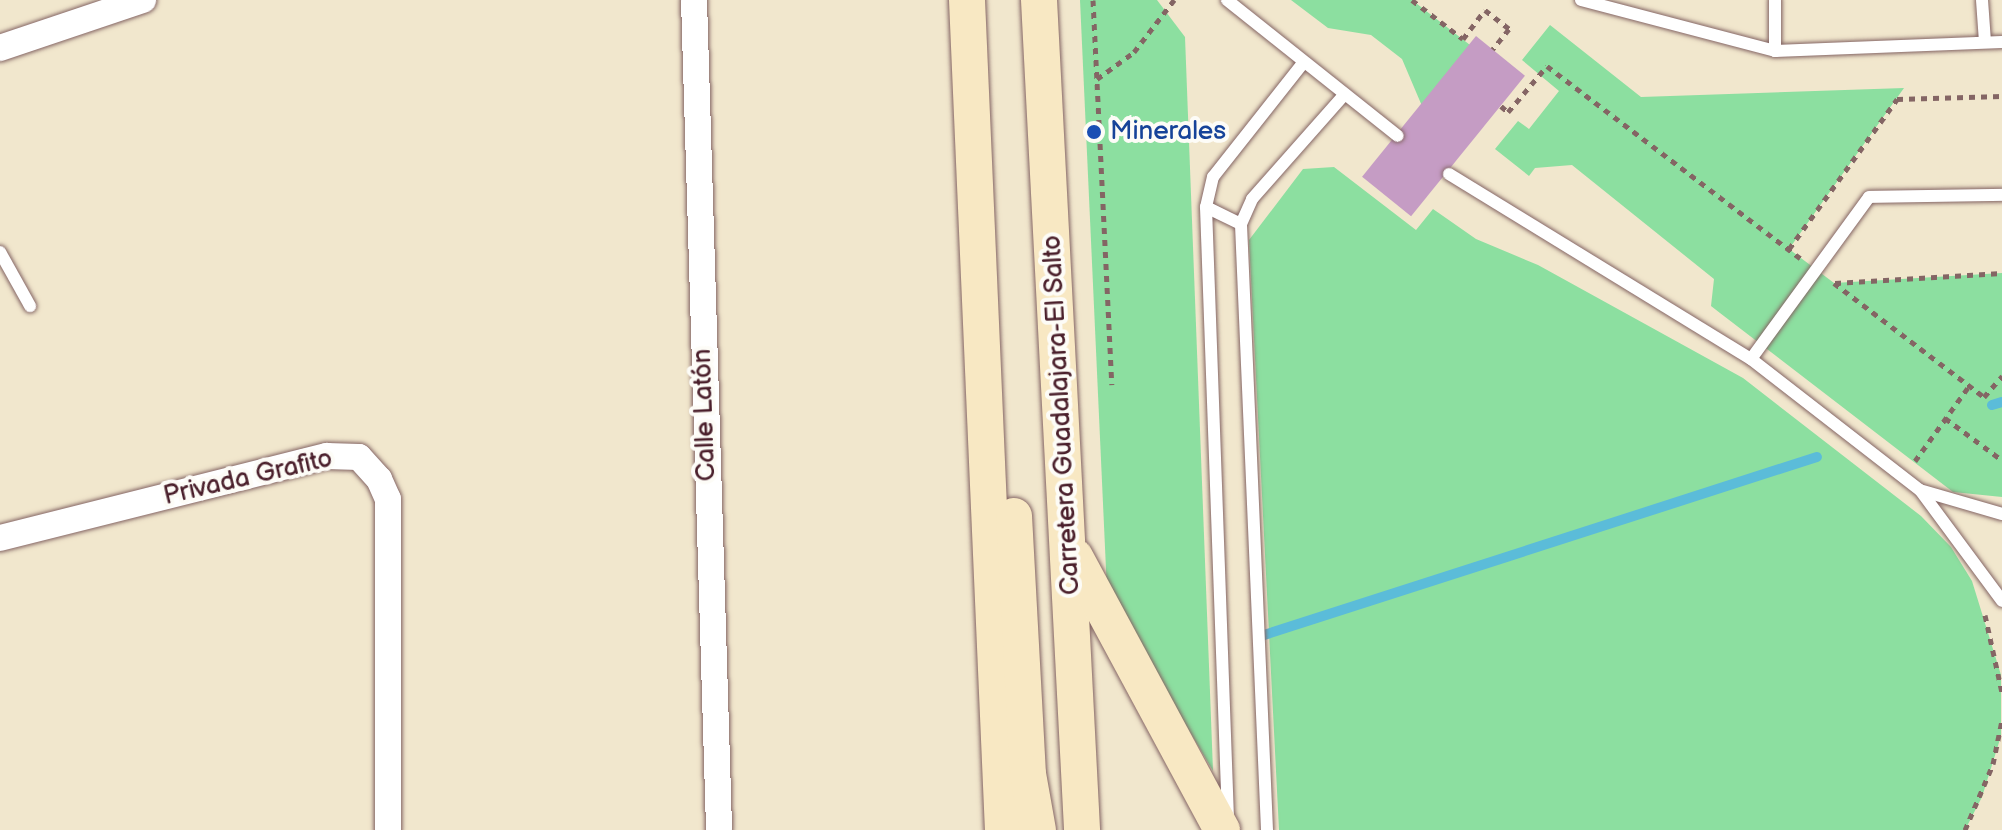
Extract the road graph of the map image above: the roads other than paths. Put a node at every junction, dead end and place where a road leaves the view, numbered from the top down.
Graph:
1 (143, 0) edge
2 (694, 0) edge
3 (967, 0) edge
4 (1039, 0) edge
5 (1227, 0) edge
6 (1581, 0) edge
7 (1775, 0) edge
8 (1982, 0) edge
9 (1985, 42) junction
10 (2002, 42) edge
11 (0, 48) edge
12 (1775, 51) junction
13 (1303, 63) junction
14 (1345, 94) junction
15 (1398, 136) dead end
16 (1449, 174) dead end
17 (2002, 195) edge
18 (1206, 207) junction
19 (1241, 224) junction
20 (0, 252) edge
21 (30, 306) dead end
22 (982, 338) junction
23 (1751, 359) junction
24 (1920, 490) junction
25 (2002, 514) edge
26 (0, 538) edge
27 (1071, 548) junction
28 (2002, 601) edge
29 (388, 830) edge
30 (719, 830) edge
31 (1003, 830) edge
32 (1038, 830) edge
33 (1082, 830) edge
34 (1222, 830) edge
35 (1229, 830) edge
36 (1267, 830) edge

1 - 11 street
2 - 30 street, Calle Latón
3 - 22 main road
4 - 27 main road, Carretera Guadalajara-El Salto
5 - 13 lane
6 - 12 lane
7 - 12 lane
8 - 9 lane
9 - 10 lane
9 - 12 lane
13 - 14 lane
13 - 18 lane
14 - 15 lane
14 - 19 lane
16 - 23 lane
17 - 23 lane
18 - 19 lane
18 - 35 lane
19 - 36 lane
20 - 21 lane
22 - 31 main road
22 - 32 main road
23 - 24 lane
24 - 25 lane
24 - 28 lane
26 - 29 street, Privada Grafito
27 - 33 main road, Carretera Guadalajara-El Salto
27 - 34 main road

